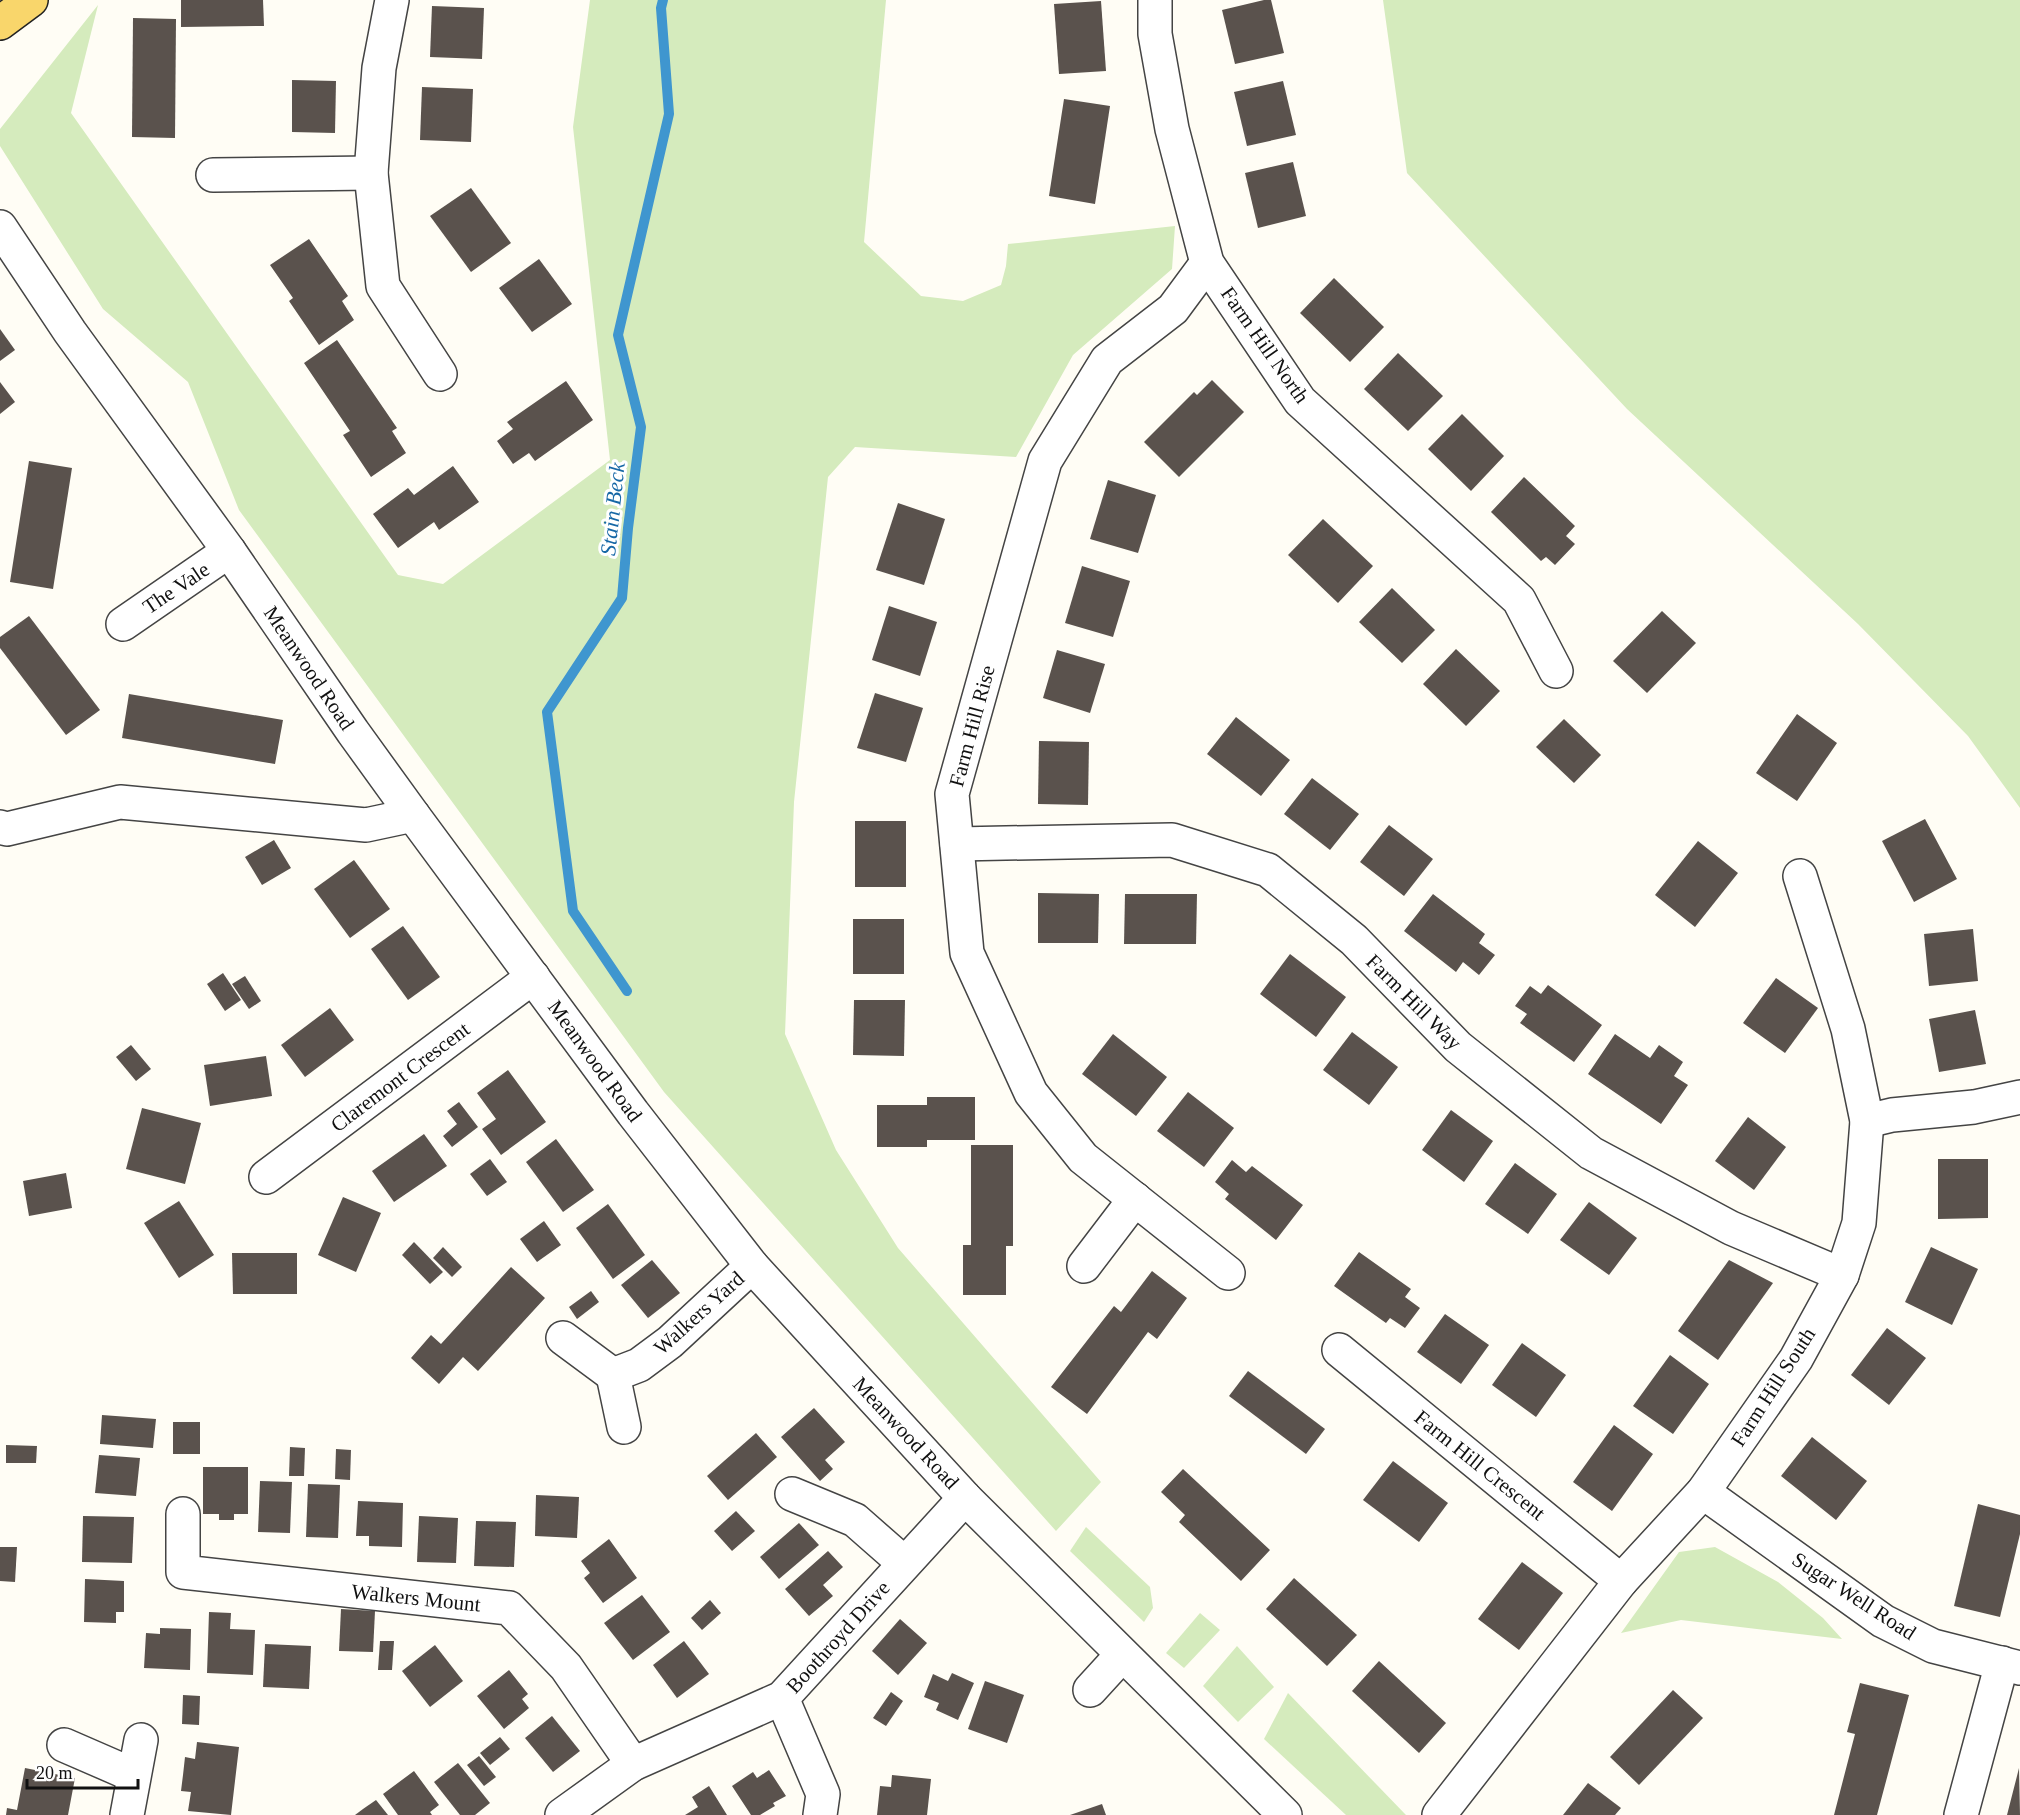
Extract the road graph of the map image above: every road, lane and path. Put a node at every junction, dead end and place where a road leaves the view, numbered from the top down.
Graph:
1 (32, 0) edge
2 (392, 0) edge
3 (1155, 0) edge
4 (0, 23) edge
5 (371, 173) junction
6 (213, 175) dead end
7 (0, 227) edge
8 (1206, 262) junction
9 (440, 374) dead end
10 (229, 551) junction
11 (123, 625) dead end
12 (1556, 671) dead end
13 (413, 815) junction
14 (0, 827) edge
15 (957, 844) junction
16 (1800, 876) dead end
17 (533, 976) junction
18 (2020, 1097) edge
19 (1867, 1121) junction
20 (266, 1177) dead end
21 (1135, 1199) junction
22 (752, 1266) junction
23 (1084, 1266) dead end
24 (1228, 1273) dead end
25 (1842, 1275) junction
26 (563, 1338) dead end
27 (1340, 1350) dead end
28 (613, 1375) junction
29 (624, 1426) dead end
30 (1703, 1492) junction
31 (792, 1494) dead end
32 (965, 1498) junction
33 (183, 1514) dead end
34 (904, 1563) junction
35 (1621, 1581) junction
36 (1122, 1655) junction
37 (2011, 1666) edge
38 (1090, 1690) dead end
39 (782, 1698) junction
40 (141, 1740) dead end
41 (64, 1744) dead end
42 (633, 1764) junction
43 (133, 1775) junction
44 (127, 1815) edge
45 (562, 1815) edge
46 (820, 1815) edge
47 (1285, 1815) edge
48 (1439, 1815) edge
49 (1961, 1815) edge

1 - 4 main road
2 - 5 street
3 - 8 street, Farm Hill North
5 - 6 street
5 - 9 street
7 - 10 street, Meanwood Road
8 - 12 street, Farm Hill North
8 - 15 street, Farm Hill Rise
10 - 11 street, The Vale
10 - 13 street, Meanwood Road
13 - 14 street
13 - 17 street, Meanwood Road
15 - 21 street, Farm Hill Rise
15 - 25 street, Farm Hill Way
16 - 19 street, Farm Hill South
17 - 20 street, Claremont Crescent
17 - 22 street, Meanwood Road
18 - 19 street
19 - 25 street, Farm Hill South
21 - 23 street
21 - 24 street, Farm Hill Rise
22 - 28 street, Walkers Yard
22 - 32 street, Meanwood Road
25 - 30 street, Farm Hill South
26 - 28 street
27 - 35 street, Farm Hill Crescent
28 - 29 street
30 - 35 street, Farm Hill South
30 - 37 street, Sugar Well Road
31 - 34 street
32 - 34 street, Boothroyd Drive
32 - 36 street, Meanwood Road
33 - 42 street, Walkers Mount
34 - 39 street, Boothroyd Drive
35 - 48 street, Farm Hill South
36 - 38 street
36 - 47 street, Meanwood Road
37 - 49 street
39 - 42 street, Boothroyd Drive
39 - 46 street
40 - 43 street
41 - 43 street
42 - 45 street, Boothroyd Drive
43 - 44 street

